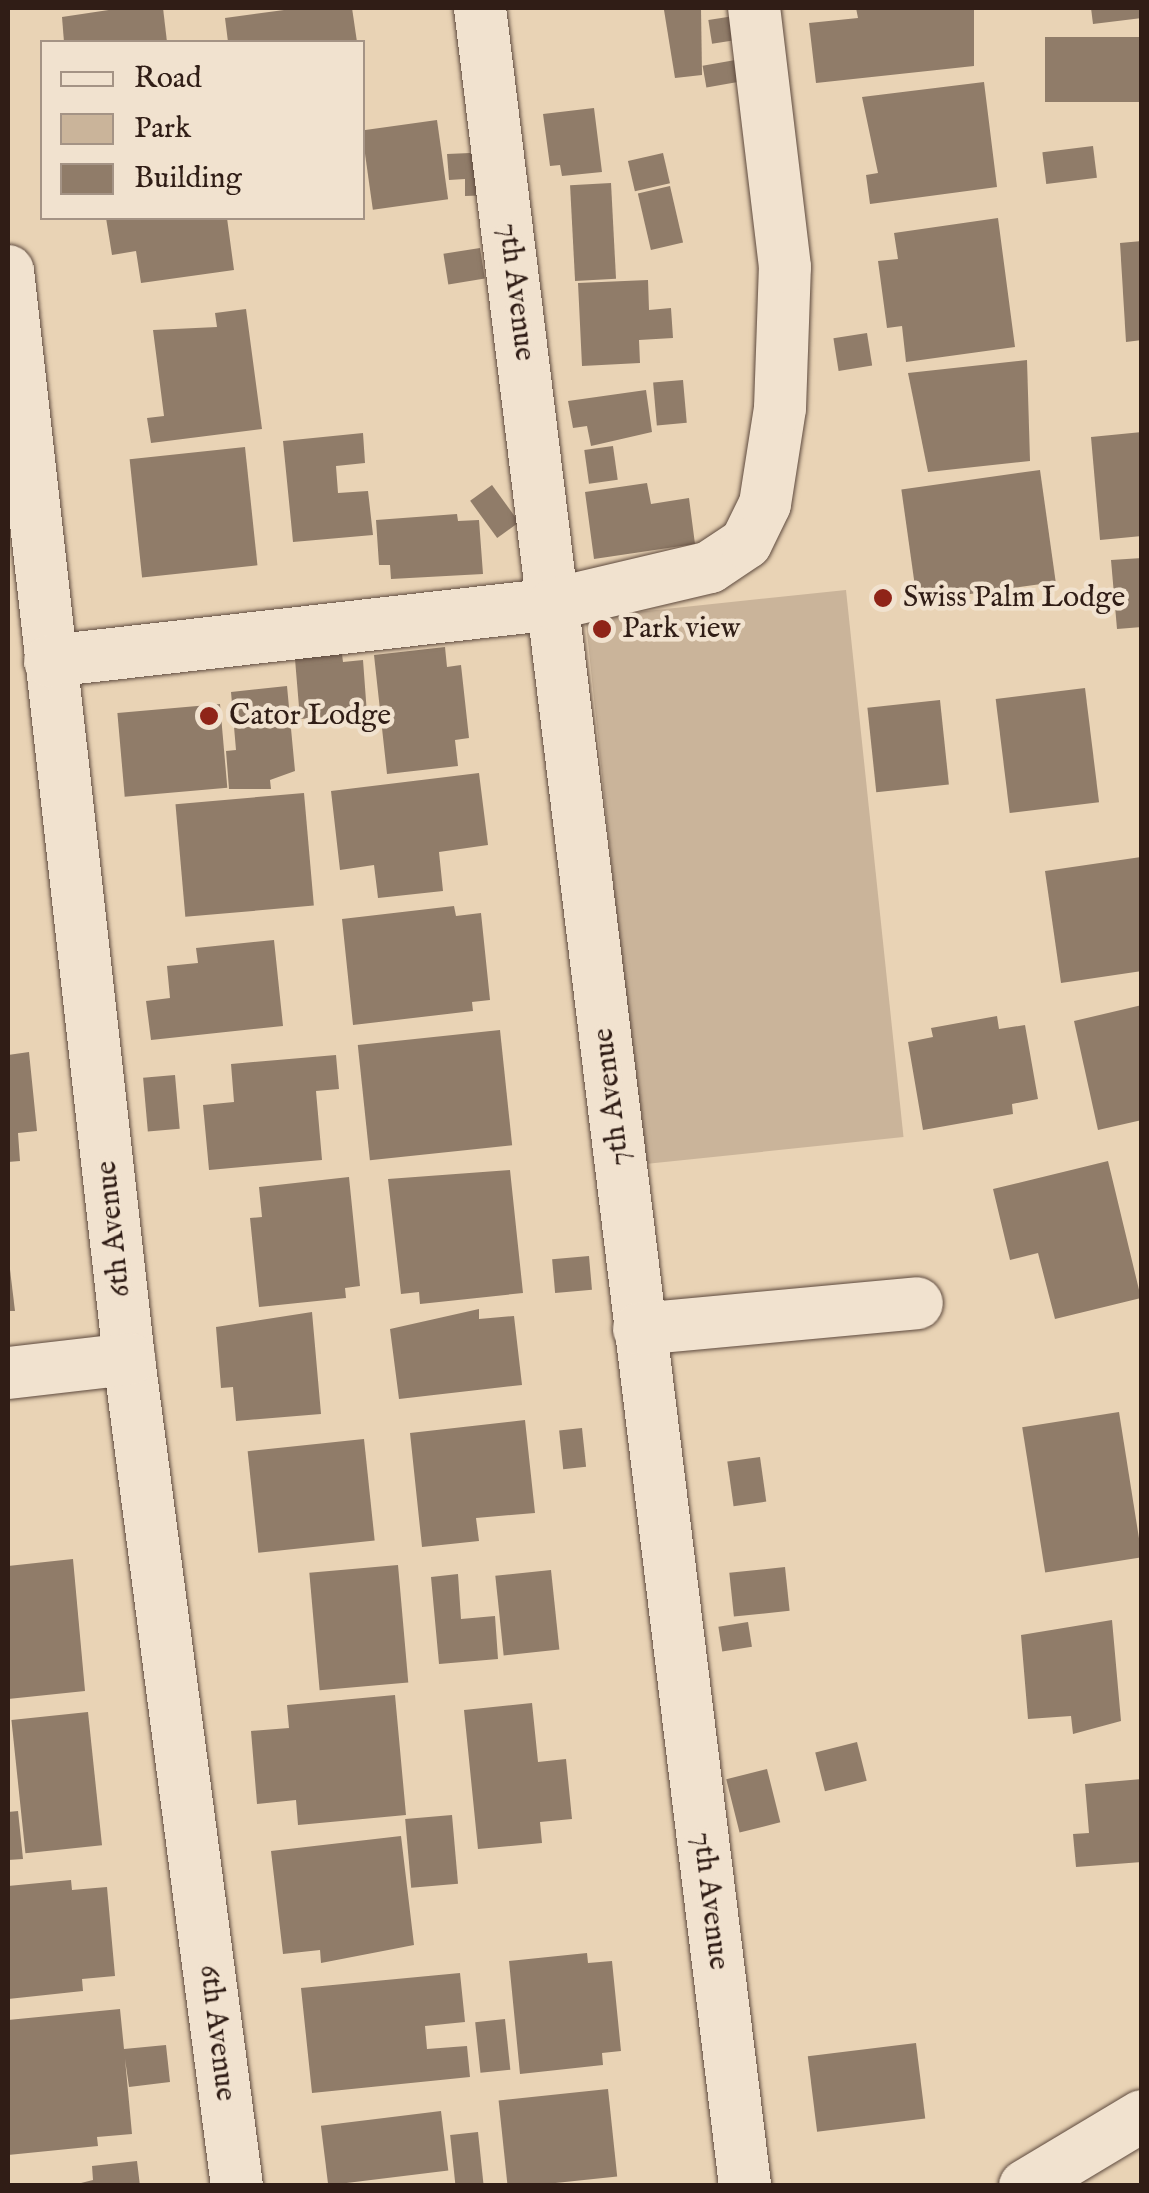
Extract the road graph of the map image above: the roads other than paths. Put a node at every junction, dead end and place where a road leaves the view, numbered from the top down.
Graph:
1 (480, 8) edge
2 (754, 8) edge
3 (8, 271) edge
4 (554, 604) junction
5 (50, 661) junction
6 (917, 1303) dead end
7 (639, 1329) junction
8 (128, 1360) junction
9 (8, 1373) edge
10 (1142, 2116) edge
11 (236, 2186) edge
12 (745, 2186) edge
13 (1025, 2186) edge

1 - 4 street, 7th Avenue
2 - 4 street
3 - 5 street, 6th Avenue
4 - 5 street
4 - 7 street, 7th Avenue
5 - 8 street, 6th Avenue
6 - 7 street
7 - 12 street, 7th Avenue
8 - 9 street
8 - 11 street, 6th Avenue
10 - 13 street

